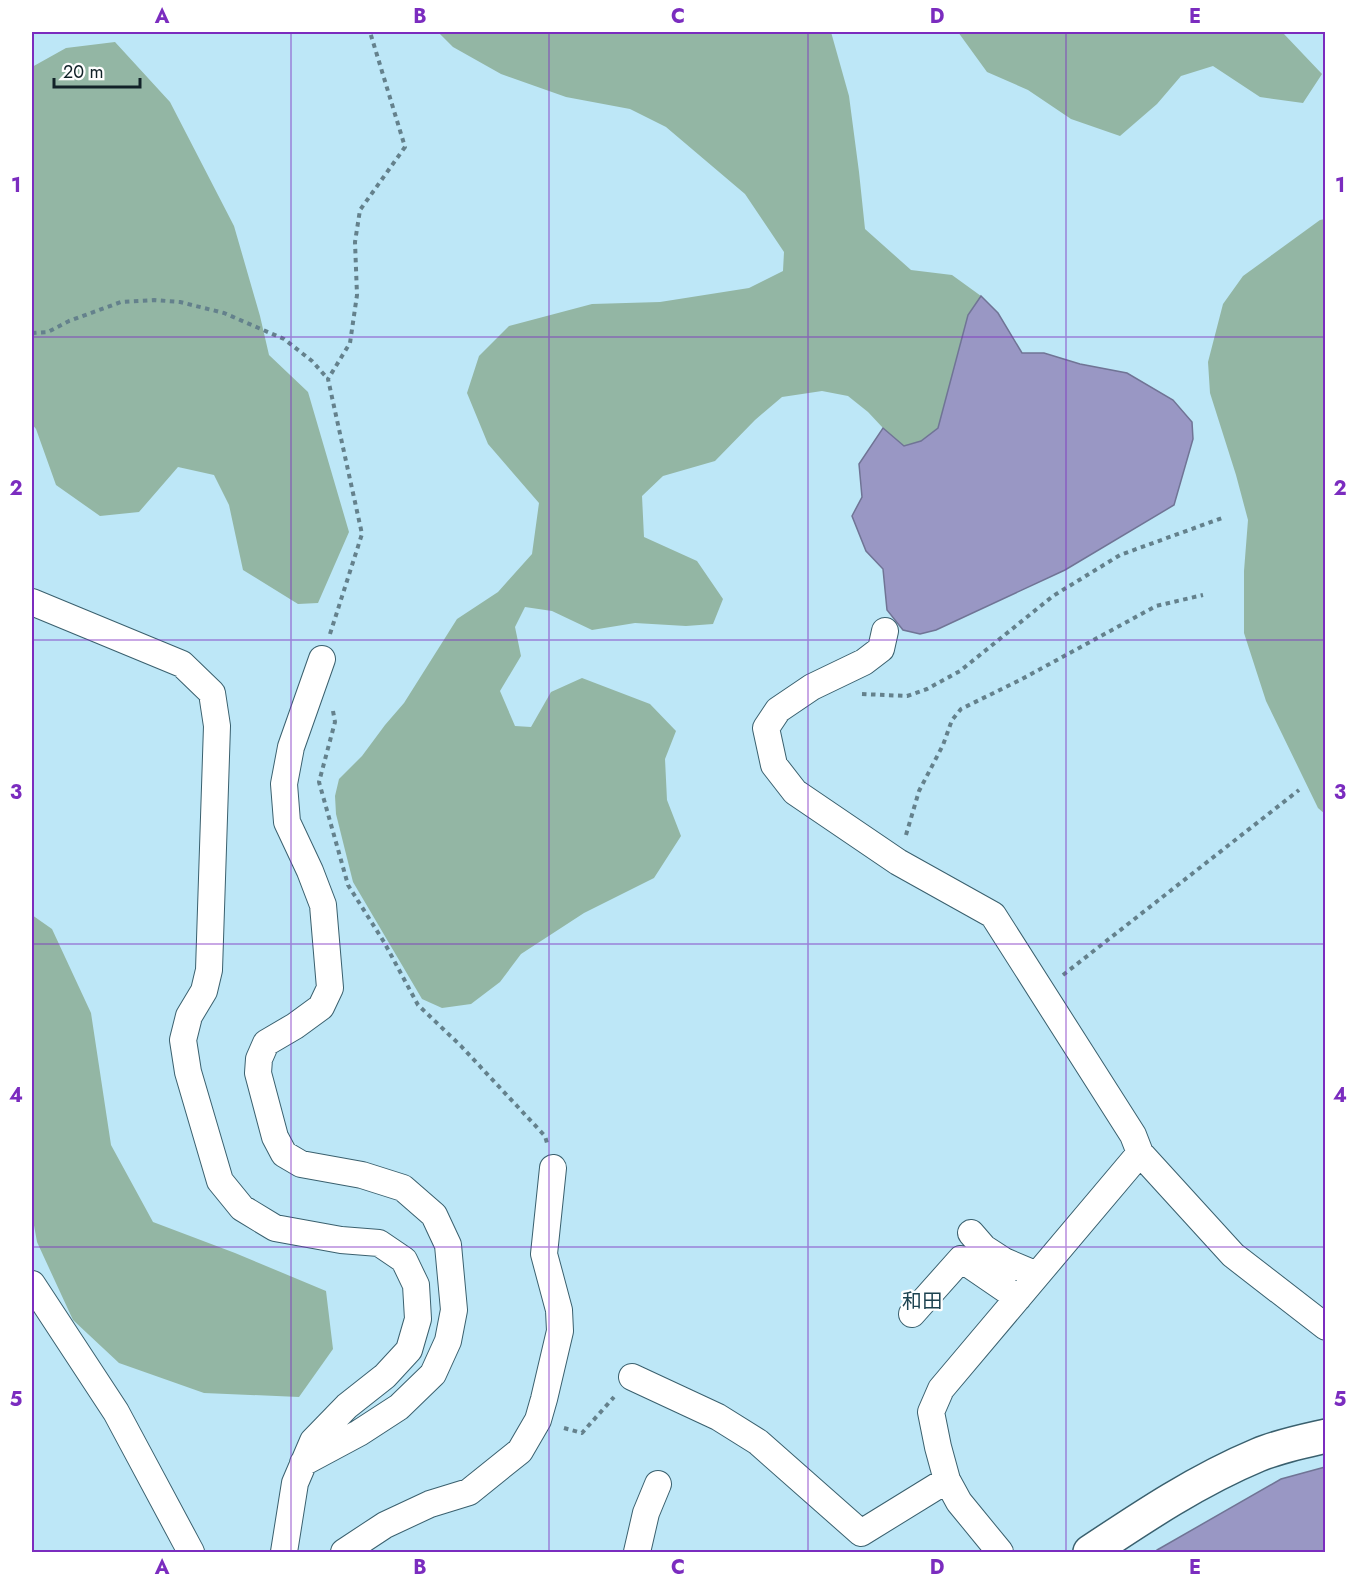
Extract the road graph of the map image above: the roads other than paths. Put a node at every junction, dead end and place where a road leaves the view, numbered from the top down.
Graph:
1 (32, 602) edge
2 (885, 631) dead end
3 (322, 659) road end
4 (1140, 1153) junction
5 (553, 1168) road end
6 (971, 1233) dead end
7 (1037, 1275) junction
8 (32, 1284) edge
9 (1018, 1298) junction
10 (912, 1314) dead end
11 (1326, 1327) edge
12 (632, 1377) road end
13 (1326, 1436) edge
14 (303, 1463) junction
15 (947, 1480) junction
16 (658, 1484) dead end
17 (191, 1552) edge
18 (285, 1552) edge
19 (344, 1552) edge
20 (637, 1552) edge
21 (1000, 1552) edge
22 (1090, 1552) edge

1 - 14 street
2 - 4 street
3 - 14 street
4 - 7 street
4 - 11 street
5 - 19 street
6 - 7 street
7 - 9 street
8 - 17 street
9 - 10 street
9 - 15 street
12 - 15 street
13 - 22 street
14 - 18 street
15 - 21 street
16 - 20 street

